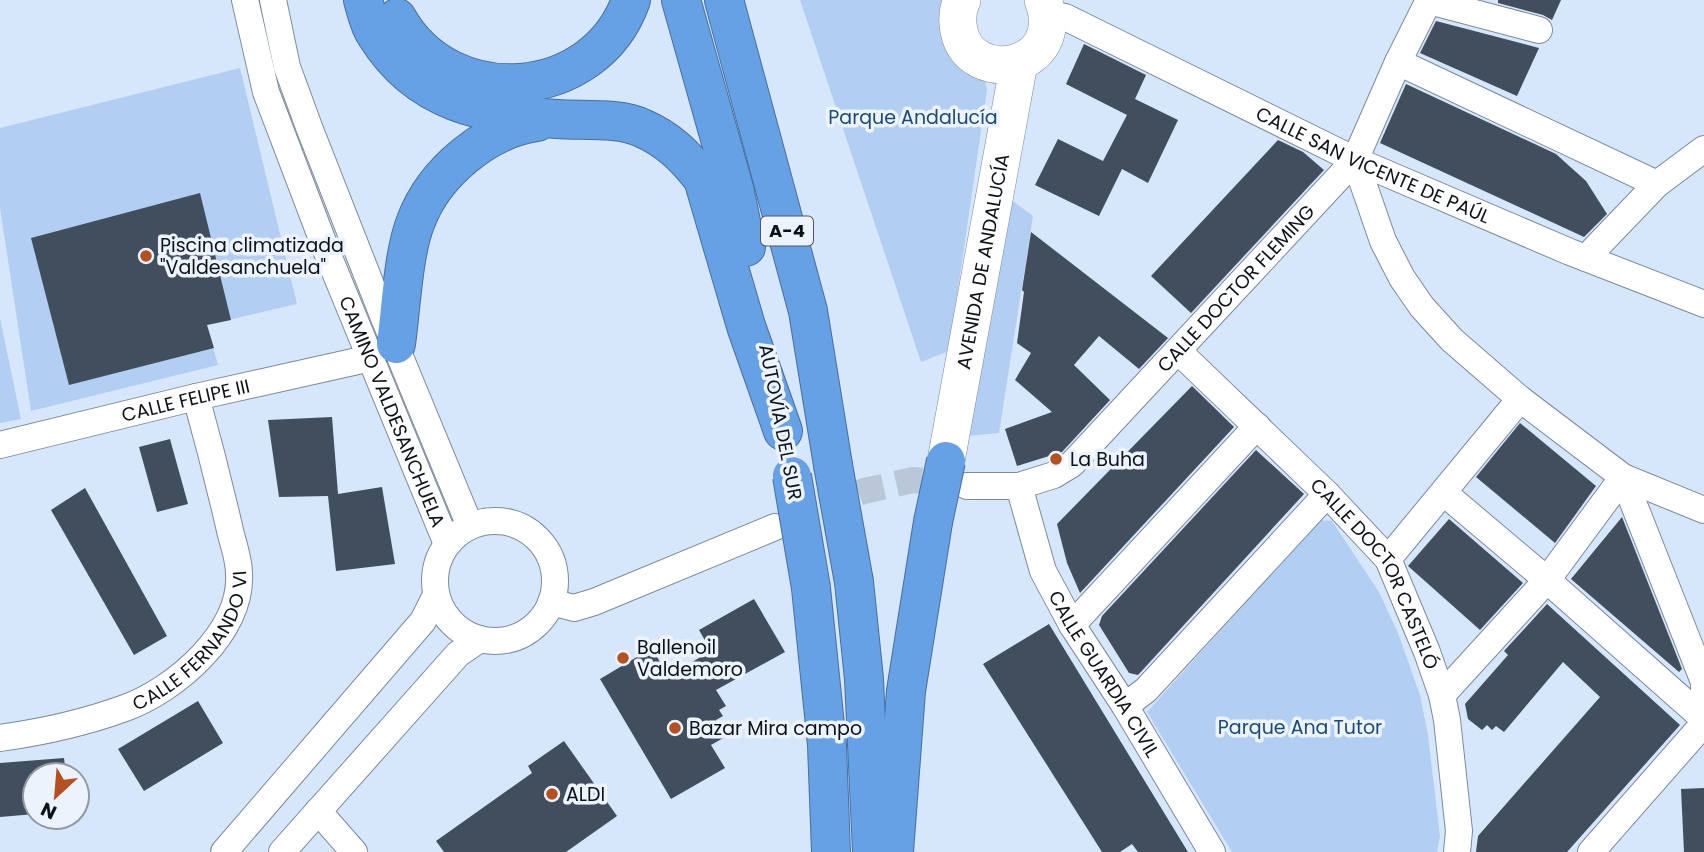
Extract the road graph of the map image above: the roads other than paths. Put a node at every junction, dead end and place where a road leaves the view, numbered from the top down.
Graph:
1 (244, 0) edge
2 (273, 0) edge
3 (363, 0) edge
4 (387, 0) edge
5 (631, 0) edge
6 (681, 0) edge
7 (724, 0) edge
8 (962, 0) edge
9 (1429, 1) edge
10 (1046, 7) edge
11 (1539, 30) dead end
12 (1398, 62) junction
13 (1019, 63) junction
14 (556, 119) junction
15 (1704, 149) edge
16 (1355, 160) junction
17 (1657, 184) junction
18 (1586, 258) junction
19 (1704, 304) edge
20 (384, 351) junction
21 (1178, 351) junction
22 (196, 397) junction
23 (1520, 399) junction
24 (1257, 426) junction
25 (783, 431) junction
26 (0, 445) edge
27 (956, 473) junction
28 (1623, 477) junction
29 (1019, 486) junction
30 (1327, 494) junction
31 (1444, 494) junction
32 (1704, 510) edge
33 (471, 526) junction
34 (775, 527) tunnel mouth
35 (447, 544) junction
36 (1388, 559) junction
37 (1547, 580) junction
38 (436, 595) junction
39 (551, 602) junction
40 (1072, 625) junction
41 (480, 639) junction
42 (1442, 695) junction
43 (1125, 706) junction
44 (1704, 718) edge
45 (0, 738) edge
46 (318, 811) junction
47 (224, 852) edge
48 (282, 852) edge
49 (354, 852) edge
50 (831, 852) edge
51 (872, 852) edge
52 (894, 852) edge
53 (1212, 852) edge
54 (1457, 852) edge
55 (1591, 852) edge

1 - 20 street, CAMINO VALDESANCHUELA
2 - 20 street, CAMINO VALDESANCHUELA
3 - 14 highway
4 - 5 highway
6 - 25 highway, AUTOVÍA DEL SUR / A-4
7 - 51 highway, A-4, bridge
8 - 13 street
9 - 11 street
9 - 12 street, CALLE DOCTOR FLEMING
10 - 13 street
10 - 16 street, CALLE SAN VICENTE DE PAÚL
12 - 16 street, CALLE DOCTOR FLEMING
12 - 17 street
13 - 27 street, AVENIDA DE ANDALUCÍA
14 - 20 highway
14 - 25 highway
15 - 17 street
16 - 18 street, CALLE SAN VICENTE DE PAÚL
16 - 21 street, CALLE DOCTOR FLEMING
16 - 23 street
17 - 18 street
18 - 19 street, CALLE SAN VICENTE DE PAÚL
20 - 22 street, CALLE FELIPE III
20 - 33 street, CAMINO VALDESANCHUELA
20 - 35 street, CAMINO VALDESANCHUELA
21 - 24 street, CALLE DOCTOR CASTELÓ
21 - 29 street, CALLE DOCTOR FLEMING
22 - 26 street, CALLE FELIPE III
22 - 45 street, CALLE FERNANDO VI
23 - 28 street
23 - 31 street
24 - 30 street, CALLE DOCTOR CASTELÓ
24 - 40 street
25 - 50 highway, AUTOVÍA DEL SUR / A-4, bridge
27 - 29 street, CALLE DOCTOR FLEMING
27 - 52 highway, bridge
28 - 32 street
28 - 37 street
28 - 44 street
29 - 40 street, CALLE GUARDIA CIVIL
30 - 36 street, CALLE DOCTOR CASTELÓ
30 - 43 street
31 - 36 street
31 - 37 street
33 - 35 street
33 - 39 street
34 - 39 street
35 - 38 street
36 - 42 street, CALLE DOCTOR CASTELÓ
37 - 42 street
37 - 44 street
38 - 41 street
38 - 47 street
39 - 41 street
40 - 43 street, CALLE GUARDIA CIVIL
41 - 46 street
42 - 54 street, CALLE DOCTOR CASTELÓ
43 - 53 street, CALLE GUARDIA CIVIL
44 - 55 street
46 - 48 street
46 - 49 street

